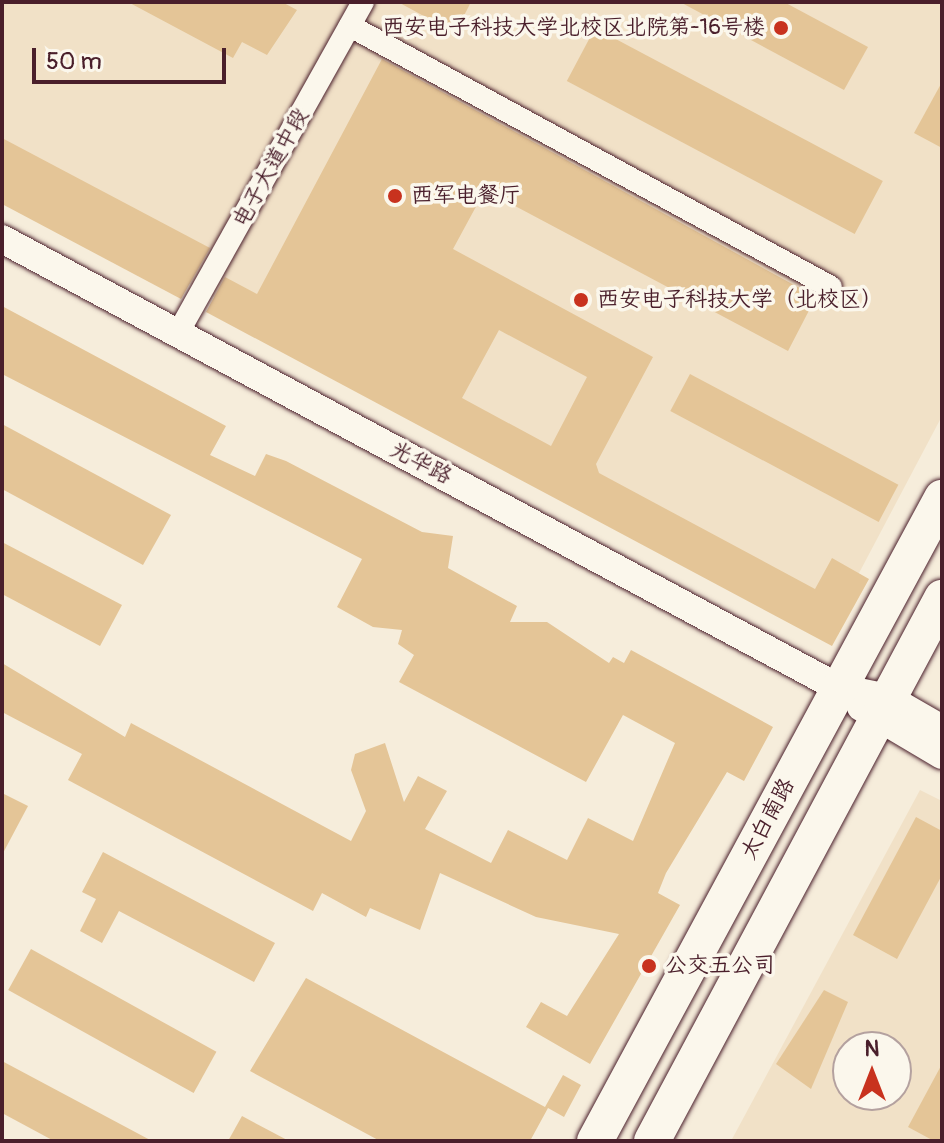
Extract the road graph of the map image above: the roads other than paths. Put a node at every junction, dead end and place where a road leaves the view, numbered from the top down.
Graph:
1 (359, 3) edge
2 (350, 26) junction
3 (2, 239) edge
4 (831, 287) dead end
5 (178, 333) junction
6 (942, 498) edge
7 (942, 598) edge
8 (839, 688) junction
9 (882, 709) junction
10 (942, 729) edge
11 (942, 755) edge
12 (595, 1141) edge
13 (652, 1141) edge

1 - 2 street, 电子大道中段
2 - 4 street
2 - 5 street, 电子大道中段
3 - 5 street, 光华路
5 - 8 street, 光华路
6 - 8 main road, 太白南路
7 - 9 main road
8 - 9 street, 光华路
8 - 12 main road, 太白南路
9 - 10 street, 光华路
9 - 11 street, 光华路
9 - 13 main road

